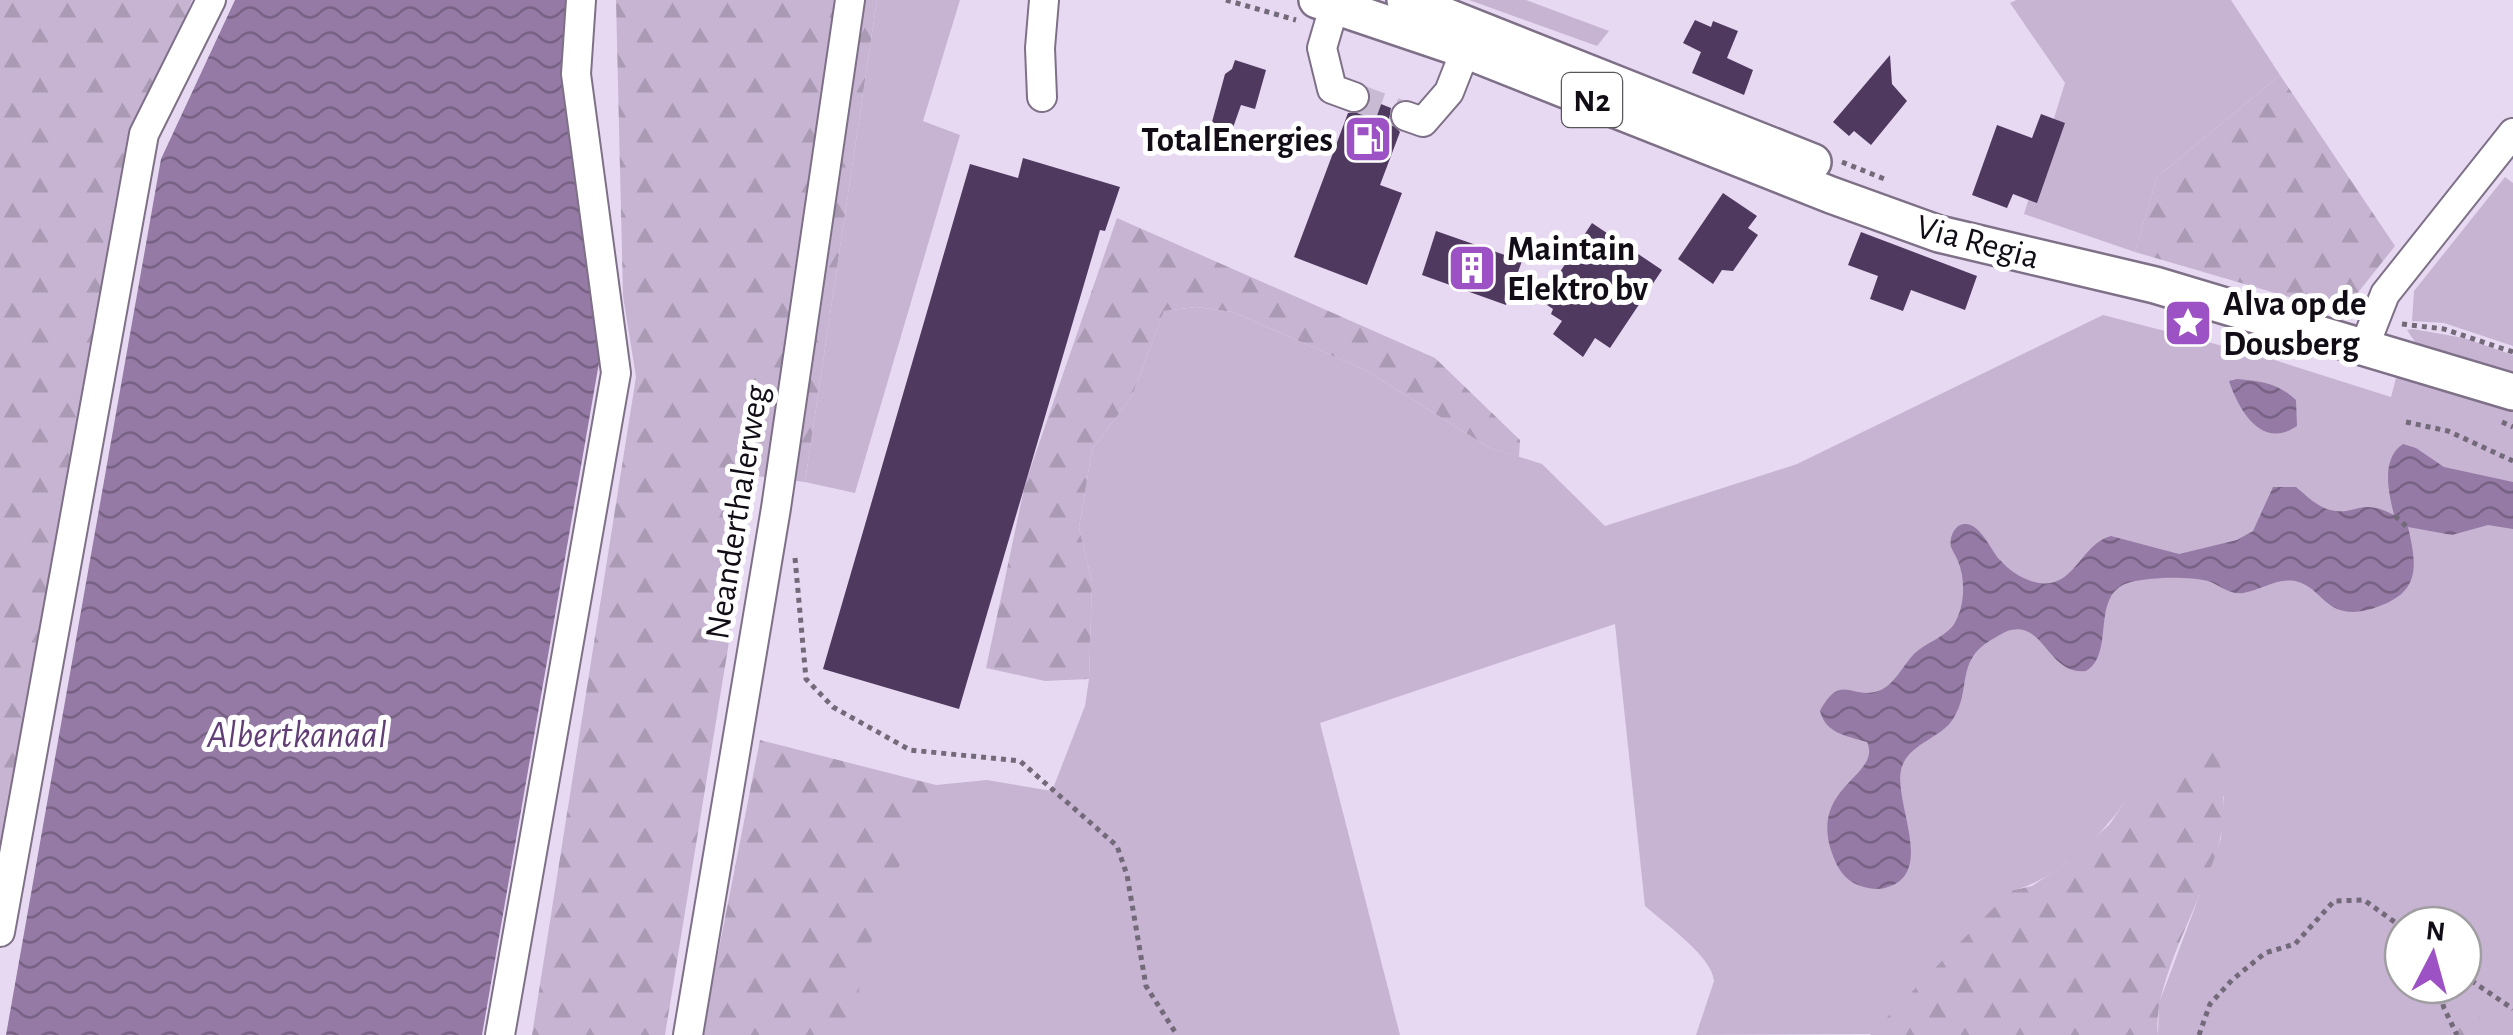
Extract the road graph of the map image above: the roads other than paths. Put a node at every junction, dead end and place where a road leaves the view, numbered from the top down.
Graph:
1 (211, 0) edge
2 (581, 0) edge
3 (850, 0) edge
4 (1044, 0) edge
5 (1405, 0) edge
6 (1329, 2) edge
7 (1470, 38) junction
8 (1042, 97) dead end
9 (1354, 97) tunnel mouth
10 (1406, 116) dead end
11 (2513, 133) edge
12 (2368, 333) junction
13 (2513, 392) edge
14 (0, 932) edge
15 (500, 1035) edge
16 (688, 1035) edge

1 - 14 street
2 - 15 street
3 - 16 street, Neanderthalerweg
4 - 8 street
5 - 7 main road, N2
6 - 7 main road, N2
6 - 9 street
7 - 10 street
7 - 12 main road, Via Regia / N2
11 - 12 street
12 - 13 main road, Via Regia

